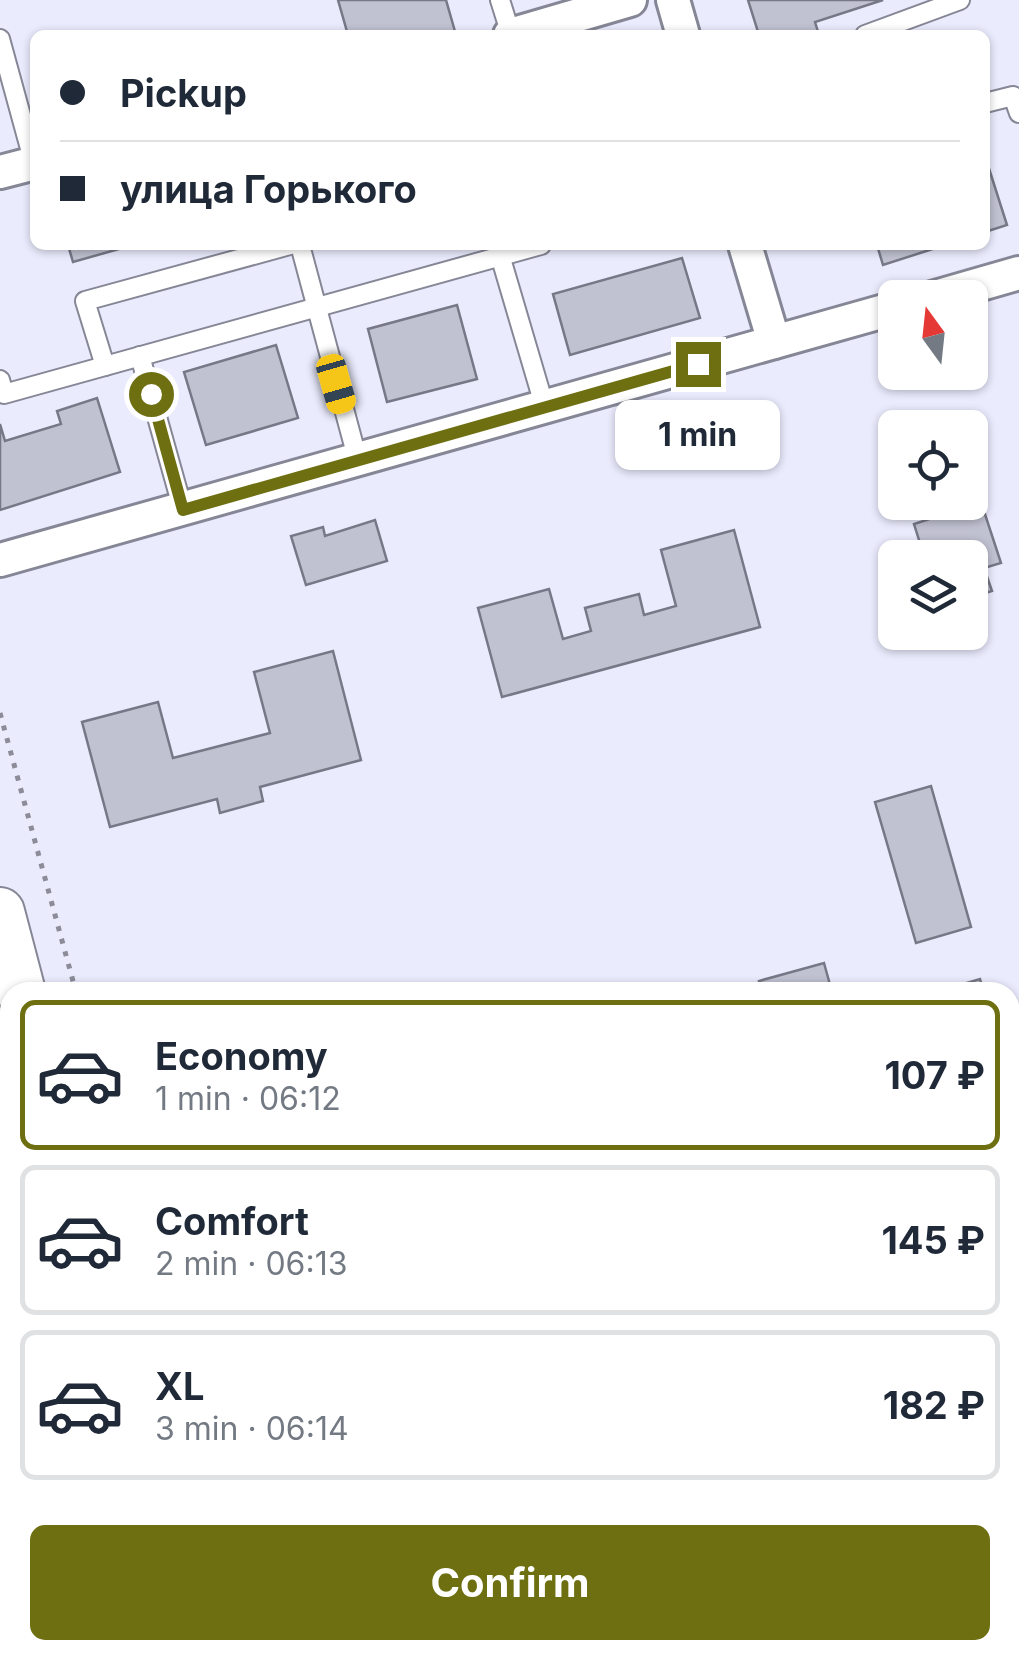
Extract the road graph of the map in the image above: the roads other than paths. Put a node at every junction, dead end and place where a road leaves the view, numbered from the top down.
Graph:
1 (500, 0) edge
2 (630, 0) edge
3 (672, 0) edge
4 (960, 0) edge
5 (509, 30) edge
6 (528, 30) edge
7 (681, 30) edge
8 (879, 30) edge
9 (0, 40) edge
10 (990, 101) edge
11 (1019, 113) edge
12 (30, 149) edge
13 (30, 164) edge
14 (0, 172) edge
15 (272, 250) edge
16 (301, 250) edge
17 (747, 250) edge
18 (499, 251) edge
19 (1019, 273) edge
20 (988, 282) edge
21 (315, 308) junction
22 (878, 313) edge
23 (774, 342) junction
24 (140, 356) junction
25 (105, 366) junction
26 (0, 380) edge
27 (544, 408) junction
28 (358, 461) junction
29 (183, 510) junction
30 (0, 560) edge
31 (0, 912) edge
32 (19, 982) edge

1 - 5 lane
2 - 6 street
3 - 7 street
4 - 8 lane
9 - 12 lane
10 - 11 lane
13 - 14 street
15 - 25 lane
16 - 21 lane
17 - 23 street
18 - 21 lane
18 - 27 lane
19 - 20 street
21 - 24 lane
21 - 28 lane
22 - 23 street
23 - 27 street
24 - 25 lane
24 - 29 lane
25 - 26 lane
27 - 28 street
28 - 29 street
29 - 30 street
31 - 32 main road

